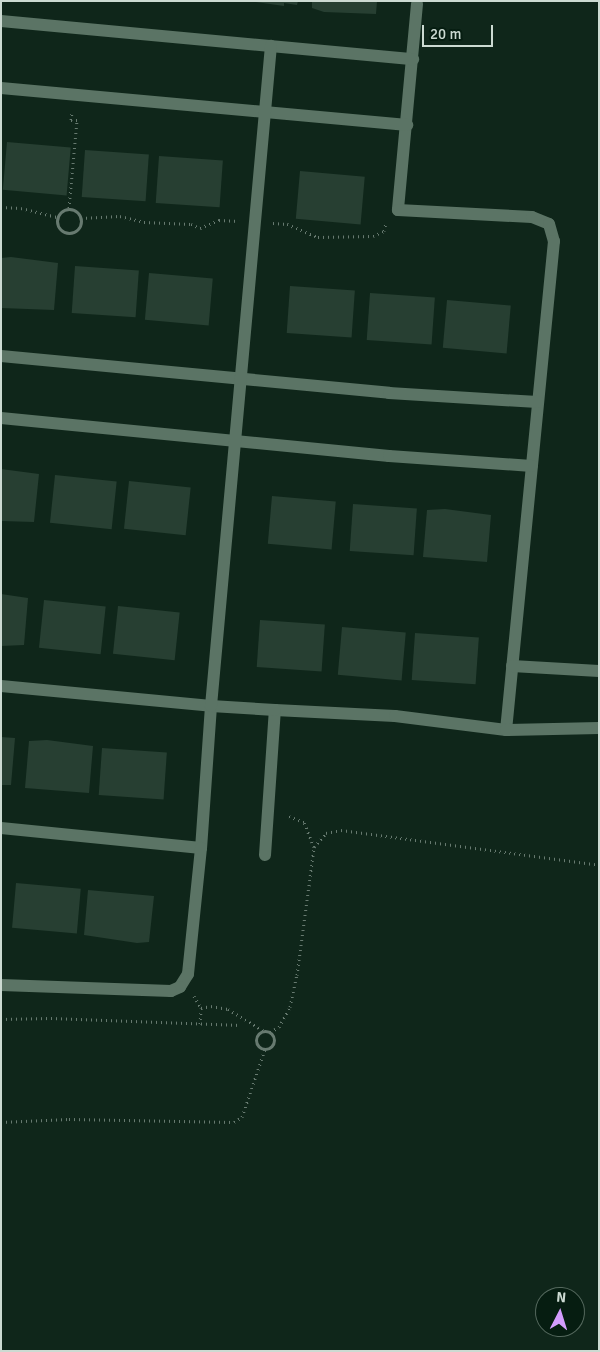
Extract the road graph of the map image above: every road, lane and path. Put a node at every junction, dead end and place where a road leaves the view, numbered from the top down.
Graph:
1 (418, 4) dead end
2 (1, 21) edge
3 (271, 46) junction
4 (413, 59) junction
5 (1, 88) edge
6 (74, 94) junction
7 (265, 112) junction
8 (406, 125) junction
9 (1, 207) edge
10 (69, 208) junction
11 (57, 217) junction
12 (1, 356) edge
13 (242, 376) junction
14 (538, 402) junction
15 (1, 418) edge
16 (236, 440) junction
17 (532, 466) junction
18 (512, 666) junction
19 (599, 671) edge
20 (1, 686) edge
21 (211, 706) junction
22 (275, 710) junction
23 (599, 728) edge
24 (506, 730) junction
25 (268, 813) junction
26 (1, 828) edge
27 (314, 847) junction
28 (201, 848) junction
29 (265, 855) dead end
30 (599, 864) edge
31 (1, 985) edge
32 (1, 1019) edge
33 (200, 1024) junction
34 (241, 1025) dead end
35 (264, 1031) junction
36 (270, 1032) junction
37 (266, 1049) junction
38 (1, 1122) edge

1 - 4 street
2 - 3 street
3 - 4 street
3 - 7 street
4 - 8 street
5 - 6 street
6 - 7 street
6 - 10 path
7 - 8 street
7 - 13 street
8 - 14 street
9 - 11 path
10 - 11 path
10 - 11 path
12 - 13 street
13 - 14 street
13 - 16 street
14 - 17 street
15 - 16 street
16 - 17 street
16 - 21 street
17 - 18 street
18 - 19 street
18 - 24 street
20 - 21 street
21 - 22 street
21 - 28 street
22 - 24 street
22 - 25 street
23 - 24 street
25 - 27 path
25 - 29 street
26 - 28 street
27 - 30 path
27 - 36 path
28 - 31 street
32 - 33 path
33 - 34 path
33 - 35 path
35 - 36 path
35 - 37 path
36 - 37 path
37 - 38 path

